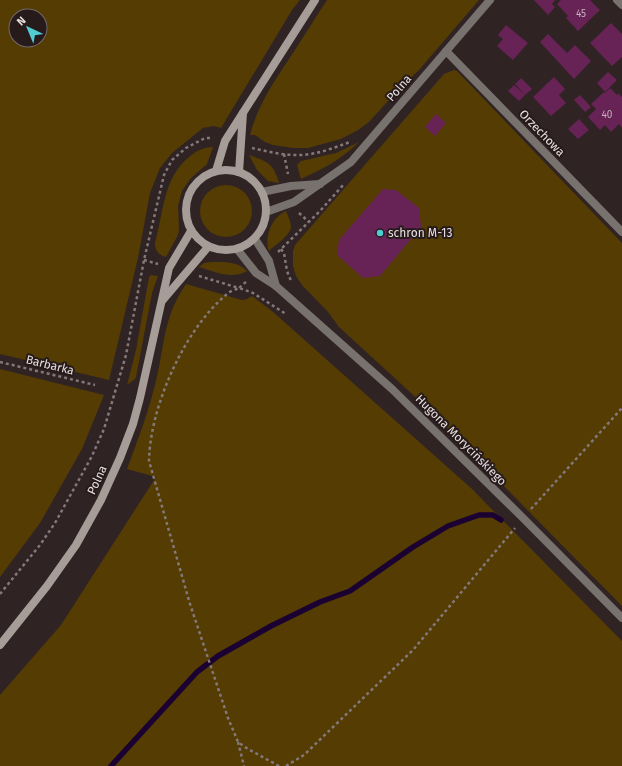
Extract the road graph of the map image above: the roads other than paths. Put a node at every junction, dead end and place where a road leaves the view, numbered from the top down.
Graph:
1 (315, 0) edge
2 (490, 0) edge
3 (617, 0) edge
4 (622, 5) edge
5 (446, 51) junction
6 (243, 112) junction
7 (216, 171) junction
8 (239, 172) junction
9 (320, 184) junction
10 (262, 192) junction
11 (266, 212) junction
12 (191, 230) junction
13 (622, 232) edge
14 (255, 239) junction
15 (208, 246) junction
16 (237, 249) junction
17 (276, 286) junction
18 (162, 301) junction
19 (622, 618) edge
20 (0, 645) edge

1 - 6 street
2 - 5 street, Polna
3 - 4 street
5 - 9 street, Polna
5 - 13 street, Orzechowa
6 - 7 street
6 - 8 street
7 - 8 street
7 - 12 street
8 - 10 street
9 - 10 street
9 - 11 street, Polna
10 - 11 street
11 - 14 street
12 - 15 street
12 - 18 street, Polna
14 - 16 street
14 - 17 street
15 - 16 street
15 - 18 street, Polna
16 - 17 street, Hugona Morycińskiego
17 - 19 street, Hugona Morycińskiego
18 - 20 street, Polna

